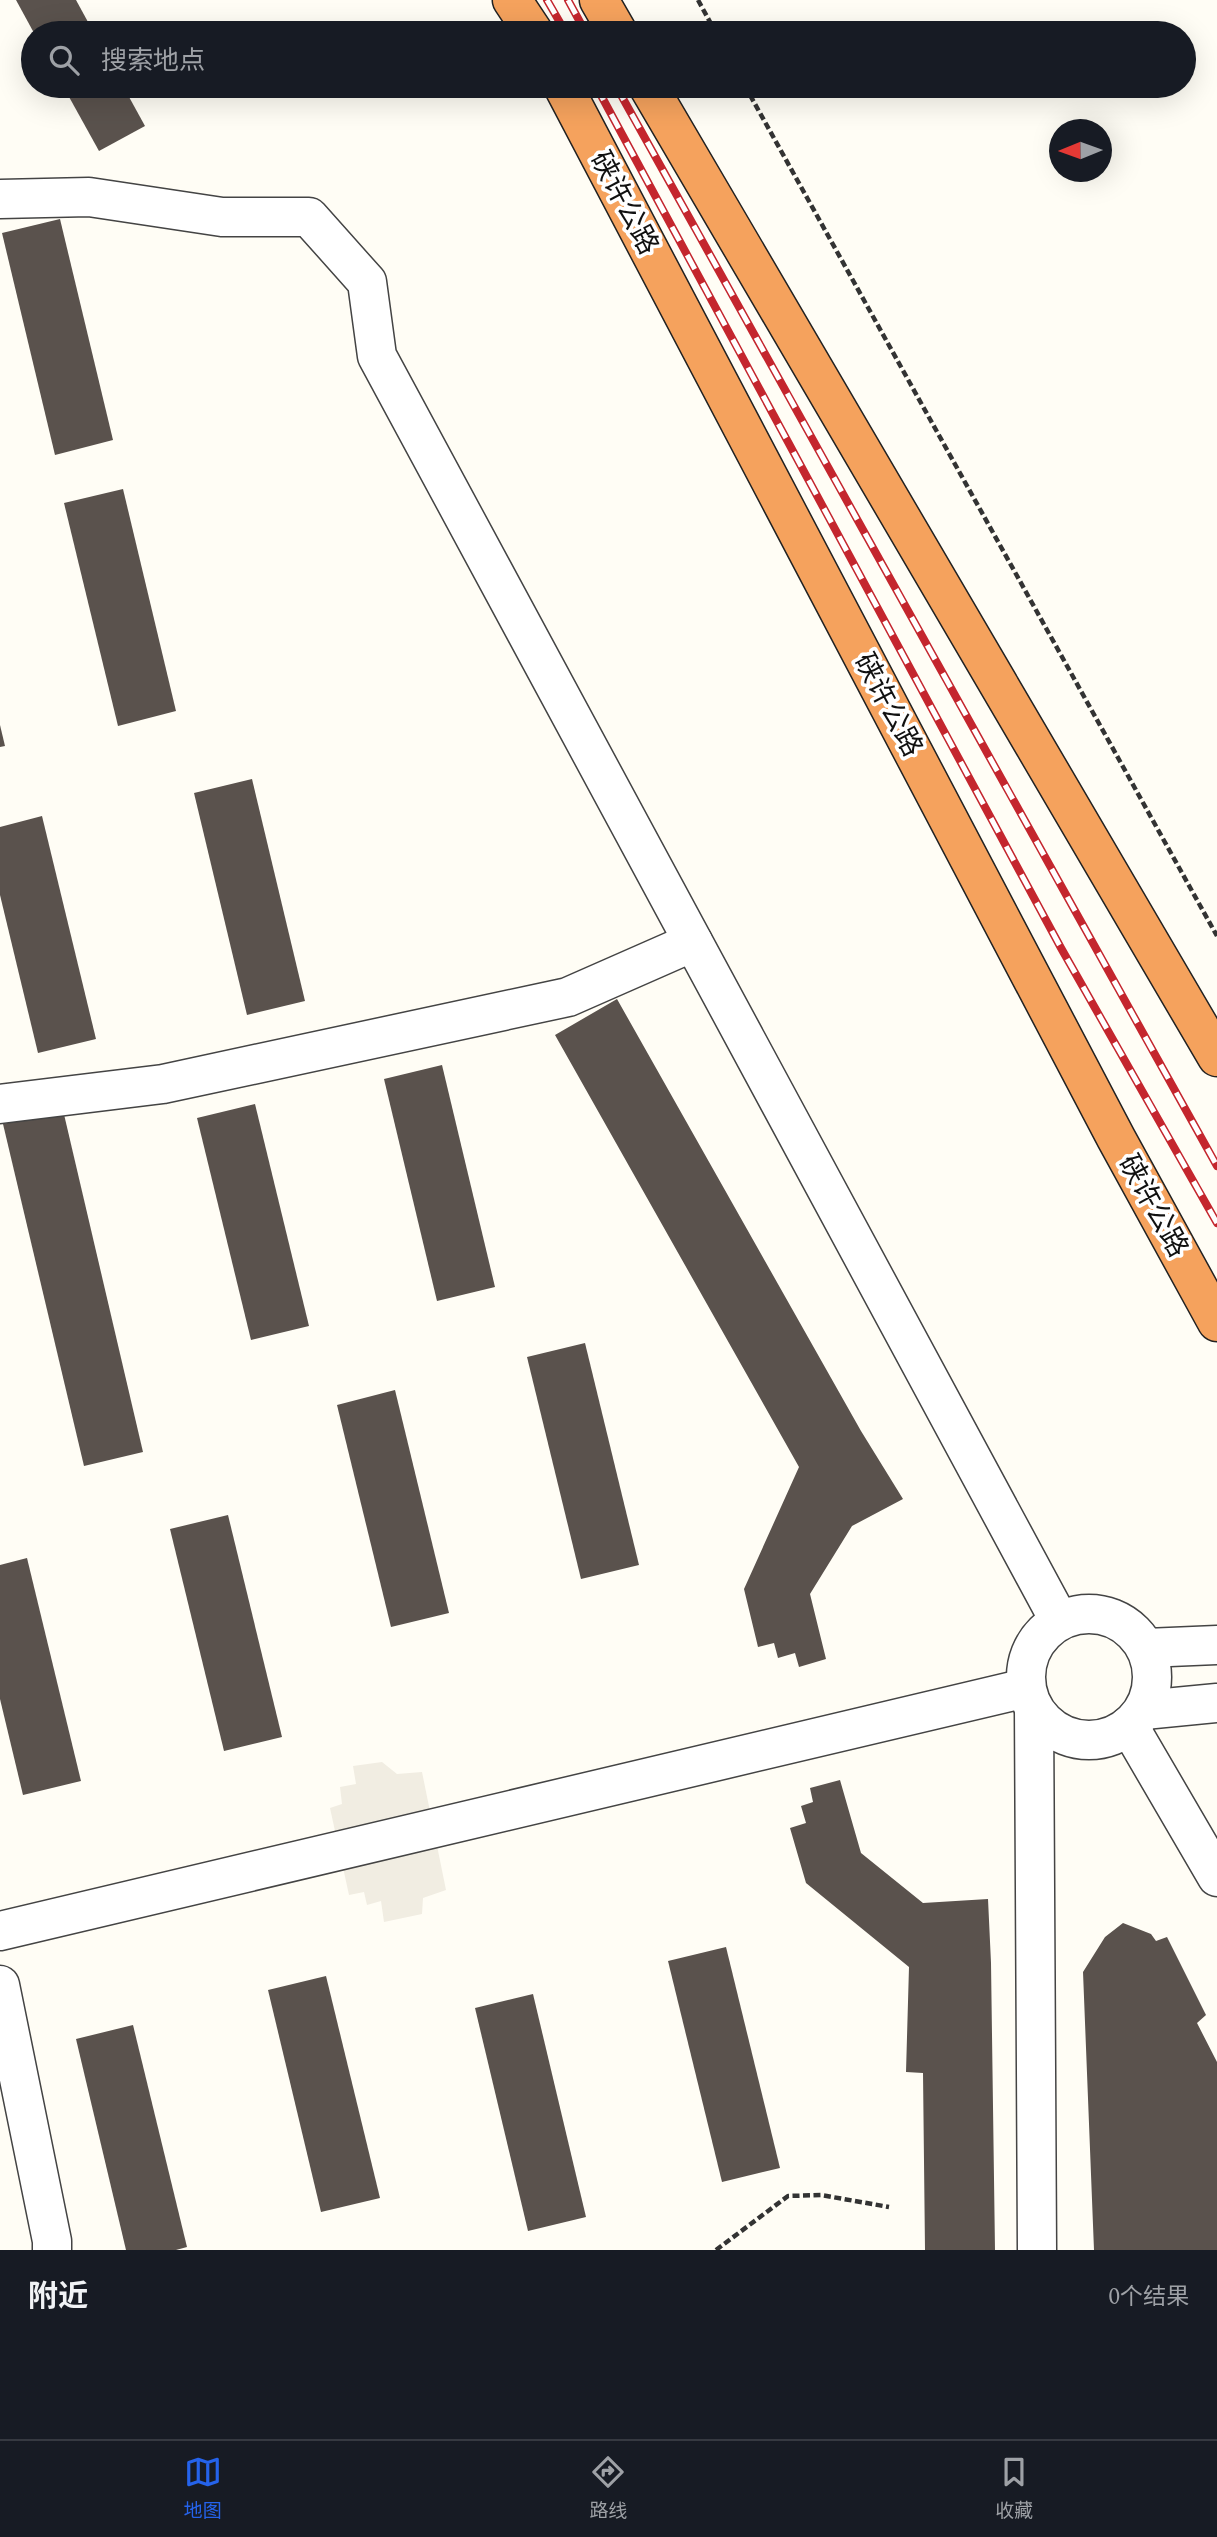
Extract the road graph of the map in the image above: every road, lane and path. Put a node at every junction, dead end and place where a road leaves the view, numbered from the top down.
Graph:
1 (512, 0) edge
2 (599, 0) edge
3 (698, 0) edge
4 (526, 21) edge
5 (611, 21) edge
6 (709, 21) edge
7 (569, 98) edge
8 (655, 98) edge
9 (753, 98) edge
10 (0, 199) edge
11 (1217, 936) edge
12 (693, 942) junction
13 (1217, 1057) edge
14 (0, 1104) edge
15 (1217, 1322) edge
16 (1059, 1620) junction
17 (1217, 1644) edge
18 (1146, 1648) junction
19 (1030, 1699) junction
20 (1217, 1703) edge
21 (1137, 1718) junction
22 (1217, 1877) edge
23 (0, 1931) edge
24 (0, 1985) edge
25 (889, 2207) dead end
26 (52, 2250) edge
27 (716, 2250) edge
28 (1037, 2250) edge

1 - 4 highway
2 - 5 highway
3 - 6 path
7 - 15 highway, 硖许公路
8 - 13 highway
9 - 11 path
10 - 12 street
12 - 14 street
12 - 16 street
16 - 18 street
16 - 19 street
17 - 18 street
18 - 21 street
19 - 21 street
19 - 23 street
19 - 28 street
20 - 21 street
21 - 22 street
24 - 26 street
25 - 27 path

